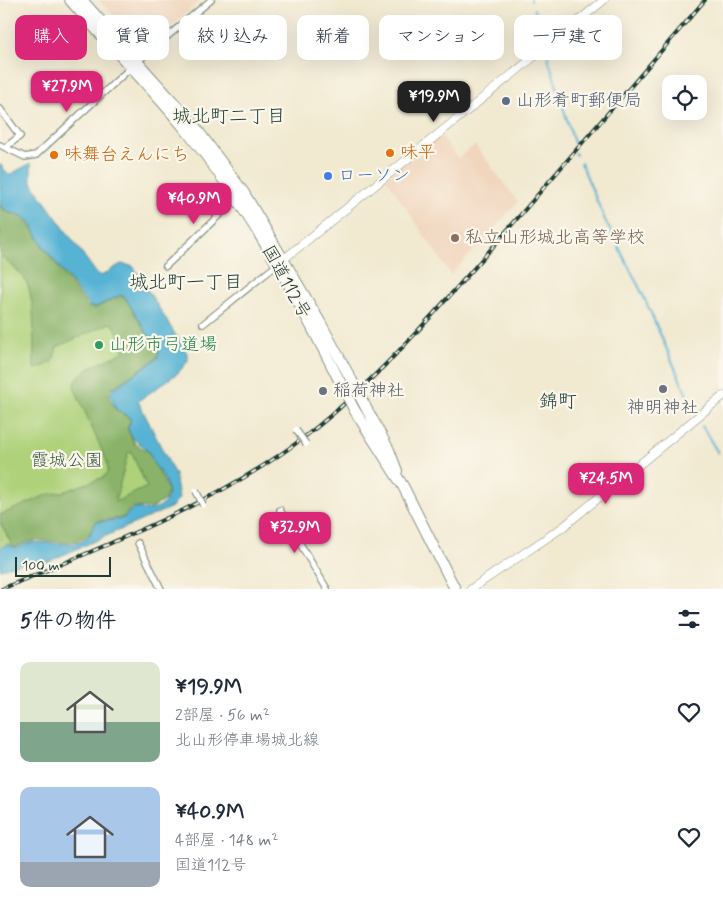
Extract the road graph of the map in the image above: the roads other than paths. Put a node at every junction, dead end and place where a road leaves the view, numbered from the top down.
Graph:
1 (70, 0) edge
2 (82, 0) edge
3 (210, 0) edge
4 (604, 0) edge
5 (135, 64) junction
6 (0, 109) edge
7 (3, 146) edge
8 (236, 199) junction
9 (281, 261) junction
10 (166, 266) dead end
11 (203, 324) dead end
12 (723, 396) edge
13 (296, 430) dead end
14 (306, 444) dead end
15 (403, 486) junction
16 (196, 491) dead end
17 (203, 505) dead end
18 (280, 510) dead end
19 (138, 543) dead end
20 (161, 589) edge
21 (327, 589) edge
22 (455, 589) edge
23 (471, 589) edge

1 - 5 highway, 国道112号
2 - 5 highway, 国道112号
3 - 5 street
4 - 9 main road
5 - 7 street
5 - 8 highway, 国道112号
5 - 9 highway, 国道112号
6 - 7 street
8 - 9 highway, 国道112号
8 - 10 street
9 - 11 street
9 - 15 highway, 国道112号, bridge
9 - 15 highway, 国道112号, bridge
12 - 23 main road
13 - 14 street, bridge
15 - 22 highway, 国道112号
16 - 17 street, bridge
18 - 21 street
19 - 20 street

